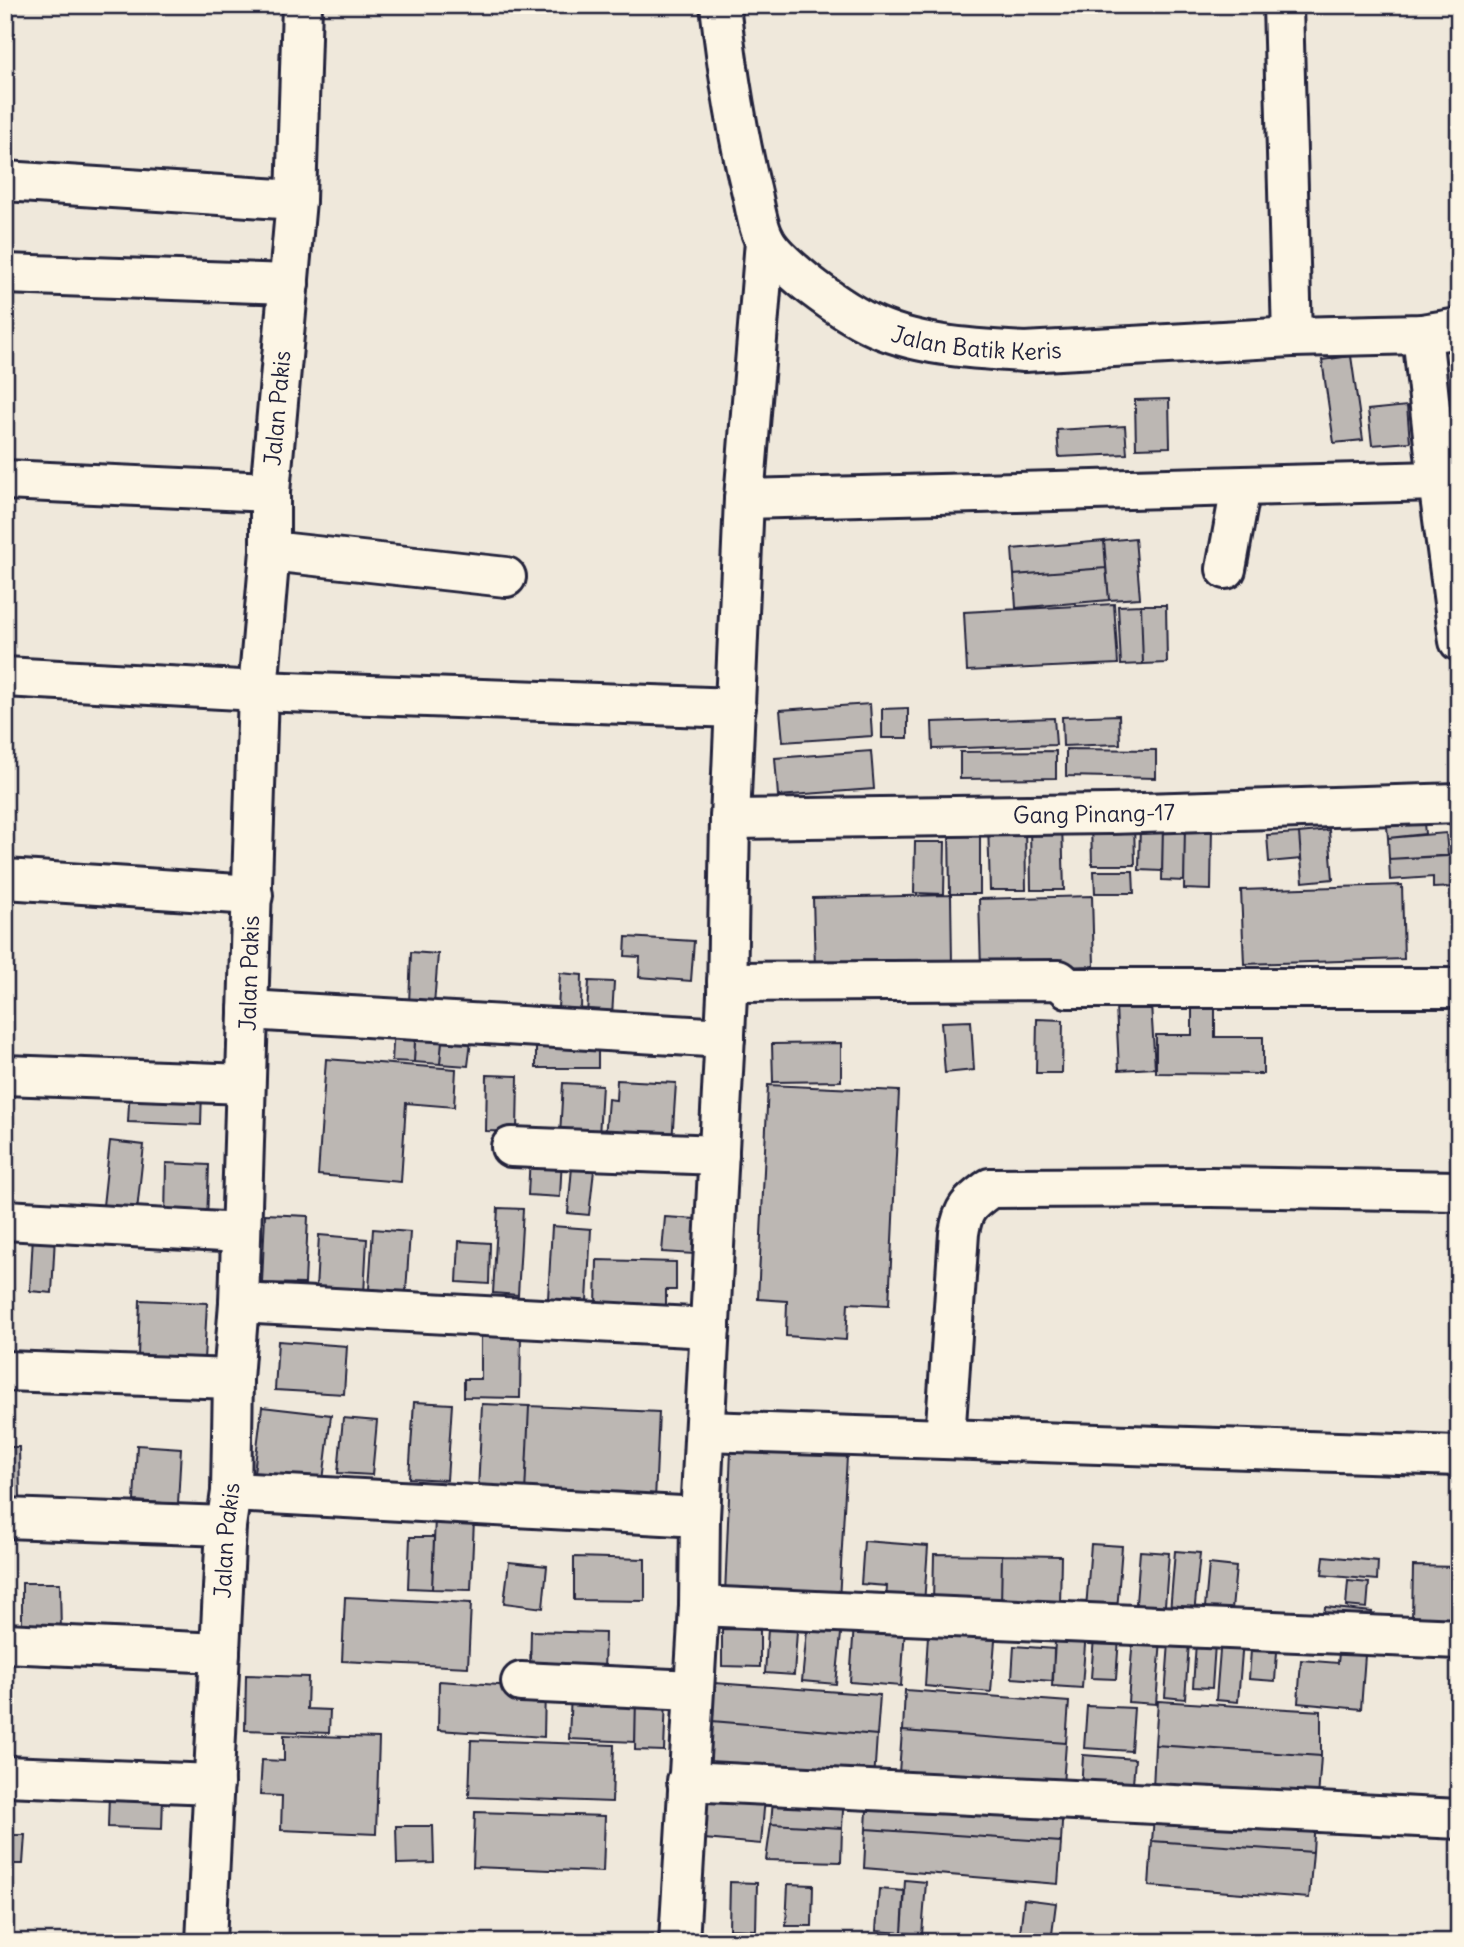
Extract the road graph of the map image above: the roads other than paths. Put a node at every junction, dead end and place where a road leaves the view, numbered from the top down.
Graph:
1 (302, 5) edge
2 (720, 5) edge
3 (1283, 5) edge
4 (5, 181) edge
5 (296, 200) junction
6 (765, 241) junction
7 (5, 274) edge
8 (289, 284) junction
9 (1459, 328) edge
10 (1422, 334) junction
11 (1292, 337) junction
12 (5, 480) edge
13 (1438, 481) junction
14 (1241, 487) junction
15 (270, 492) junction
16 (744, 499) junction
17 (270, 551) junction
18 (1226, 569) dead end
19 (506, 577) dead end
20 (1459, 641) edge
21 (5, 677) edge
22 (258, 691) junction
23 (736, 708) junction
24 (1459, 803) edge
25 (730, 819) junction
26 (5, 879) edge
27 (253, 895) junction
28 (727, 982) junction
29 (1459, 988) edge
30 (248, 1010) junction
31 (725, 1038) junction
32 (5, 1075) edge
33 (245, 1084) junction
34 (511, 1147) dead end
35 (719, 1155) junction
36 (1459, 1191) edge
37 (5, 1220) edge
38 (241, 1233) junction
39 (239, 1303) junction
40 (710, 1328) junction
41 (5, 1371) edge
42 (233, 1379) junction
43 (705, 1431) junction
44 (945, 1439) junction
45 (1459, 1456) edge
46 (229, 1509) junction
47 (700, 1517) junction
48 (5, 1518) edge
49 (699, 1606) junction
50 (1459, 1639) edge
51 (5, 1643) edge
52 (220, 1653) junction
53 (521, 1682) dead end
54 (693, 1690) junction
55 (5, 1776) edge
56 (687, 1781) junction
57 (214, 1784) junction
58 (1459, 1819) edge
59 (206, 1942) edge
60 (679, 1942) edge

1 - 5 street, Jalan Pakis
2 - 6 street, Jalan Batik Keris
3 - 11 street
4 - 5 street
5 - 8 street, Jalan Pakis
6 - 11 street, Jalan Batik Keris
6 - 16 street
7 - 8 street
8 - 15 street, Jalan Pakis
9 - 10 street, Jalan Batik Keris
10 - 11 street, Jalan Batik Keris
10 - 13 street
12 - 15 street
13 - 14 street
13 - 20 street
14 - 16 street
14 - 18 street
15 - 17 street, Jalan Pakis
16 - 23 street
17 - 19 street
17 - 22 street, Jalan Pakis
21 - 22 street
22 - 23 street
22 - 27 street, Jalan Pakis
23 - 25 street
24 - 25 street, Gang Pinang-17
25 - 28 street
26 - 27 street
27 - 30 street, Jalan Pakis
28 - 29 street
28 - 31 street
30 - 31 street
30 - 33 street, Jalan Pakis
31 - 35 street
32 - 33 street
33 - 38 street, Jalan Pakis
34 - 35 street
35 - 40 street
36 - 44 street
37 - 38 street
38 - 39 street, Jalan Pakis
39 - 40 street
39 - 42 street, Jalan Pakis
40 - 43 street
41 - 42 street
42 - 46 street, Jalan Pakis
43 - 44 street
43 - 47 street
44 - 45 street
46 - 47 street
46 - 48 street
46 - 52 street, Jalan Pakis
47 - 49 street
49 - 50 street
49 - 54 street
51 - 52 street
52 - 57 street, Jalan Pakis
53 - 54 street
54 - 56 street
55 - 57 street
56 - 58 street
56 - 60 street
57 - 59 street, Jalan Pakis

